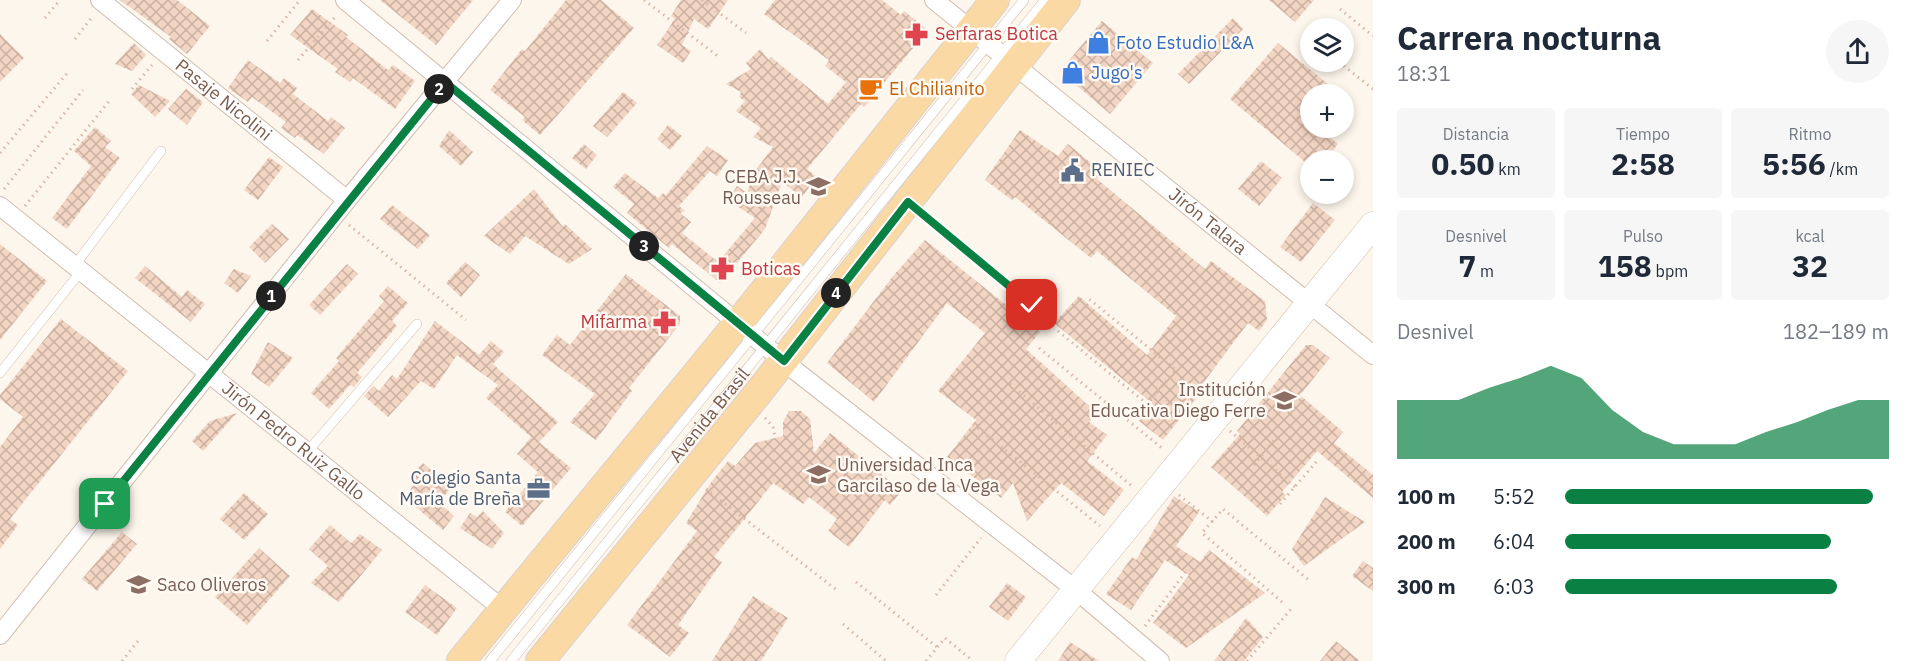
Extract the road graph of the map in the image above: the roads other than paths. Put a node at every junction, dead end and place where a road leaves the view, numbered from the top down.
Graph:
1 (512, 0) edge
2 (934, 0) edge
3 (994, 0) edge
4 (1024, 0) edge
5 (1045, 0) edge
6 (1066, 0) edge
7 (102, 1) edge
8 (346, 1) edge
9 (994, 48) junction
10 (445, 82) junction
11 (161, 151) dead end
12 (908, 202) junction
13 (0, 206) edge
14 (341, 207) junction
15 (1373, 225) edge
16 (79, 268) junction
17 (1309, 303) junction
18 (1032, 305) dead end
19 (417, 324) dead end
20 (760, 342) junction
21 (1373, 355) edge
22 (0, 373) edge
23 (209, 374) junction
24 (308, 451) junction
25 (1076, 590) junction
26 (504, 610) junction
27 (0, 635) edge
28 (461, 661) edge
29 (490, 661) edge
30 (511, 661) edge
31 (540, 661) edge
32 (1018, 661) edge
33 (1160, 661) edge

1 - 10 street
2 - 9 street, Jirón Talara
3 - 9 main road, Avenida Brasil
4 - 9 lane, Avenida Brasil
5 - 9 lane, Avenida Brasil
6 - 9 main road, Avenida Brasil
7 - 14 street, Pasaje Nicolini
8 - 10 street
9 - 12 main road, Avenida Brasil
9 - 17 street, Jirón Talara
9 - 20 main road, Avenida Brasil
9 - 20 lane, Avenida Brasil
10 - 14 street
10 - 20 street
11 - 16 lane
12 - 18 lane
12 - 20 main road, Avenida Brasil
13 - 16 street, Jirón Pedro Ruiz Gallo
14 - 23 street
15 - 17 main road
16 - 22 lane
16 - 23 street, Jirón Pedro Ruiz Gallo
17 - 21 street, Jirón Talara
17 - 25 main road
19 - 24 lane
20 - 25 street
20 - 26 main road, Avenida Brasil
20 - 29 lane, Avenida Brasil
20 - 30 lane, Avenida Brasil
20 - 31 main road, Avenida Brasil
23 - 24 street, Jirón Pedro Ruiz Gallo
23 - 27 street
24 - 26 street, Jirón Pedro Ruiz Gallo
25 - 32 main road
25 - 33 street
26 - 28 main road, Avenida Brasil

